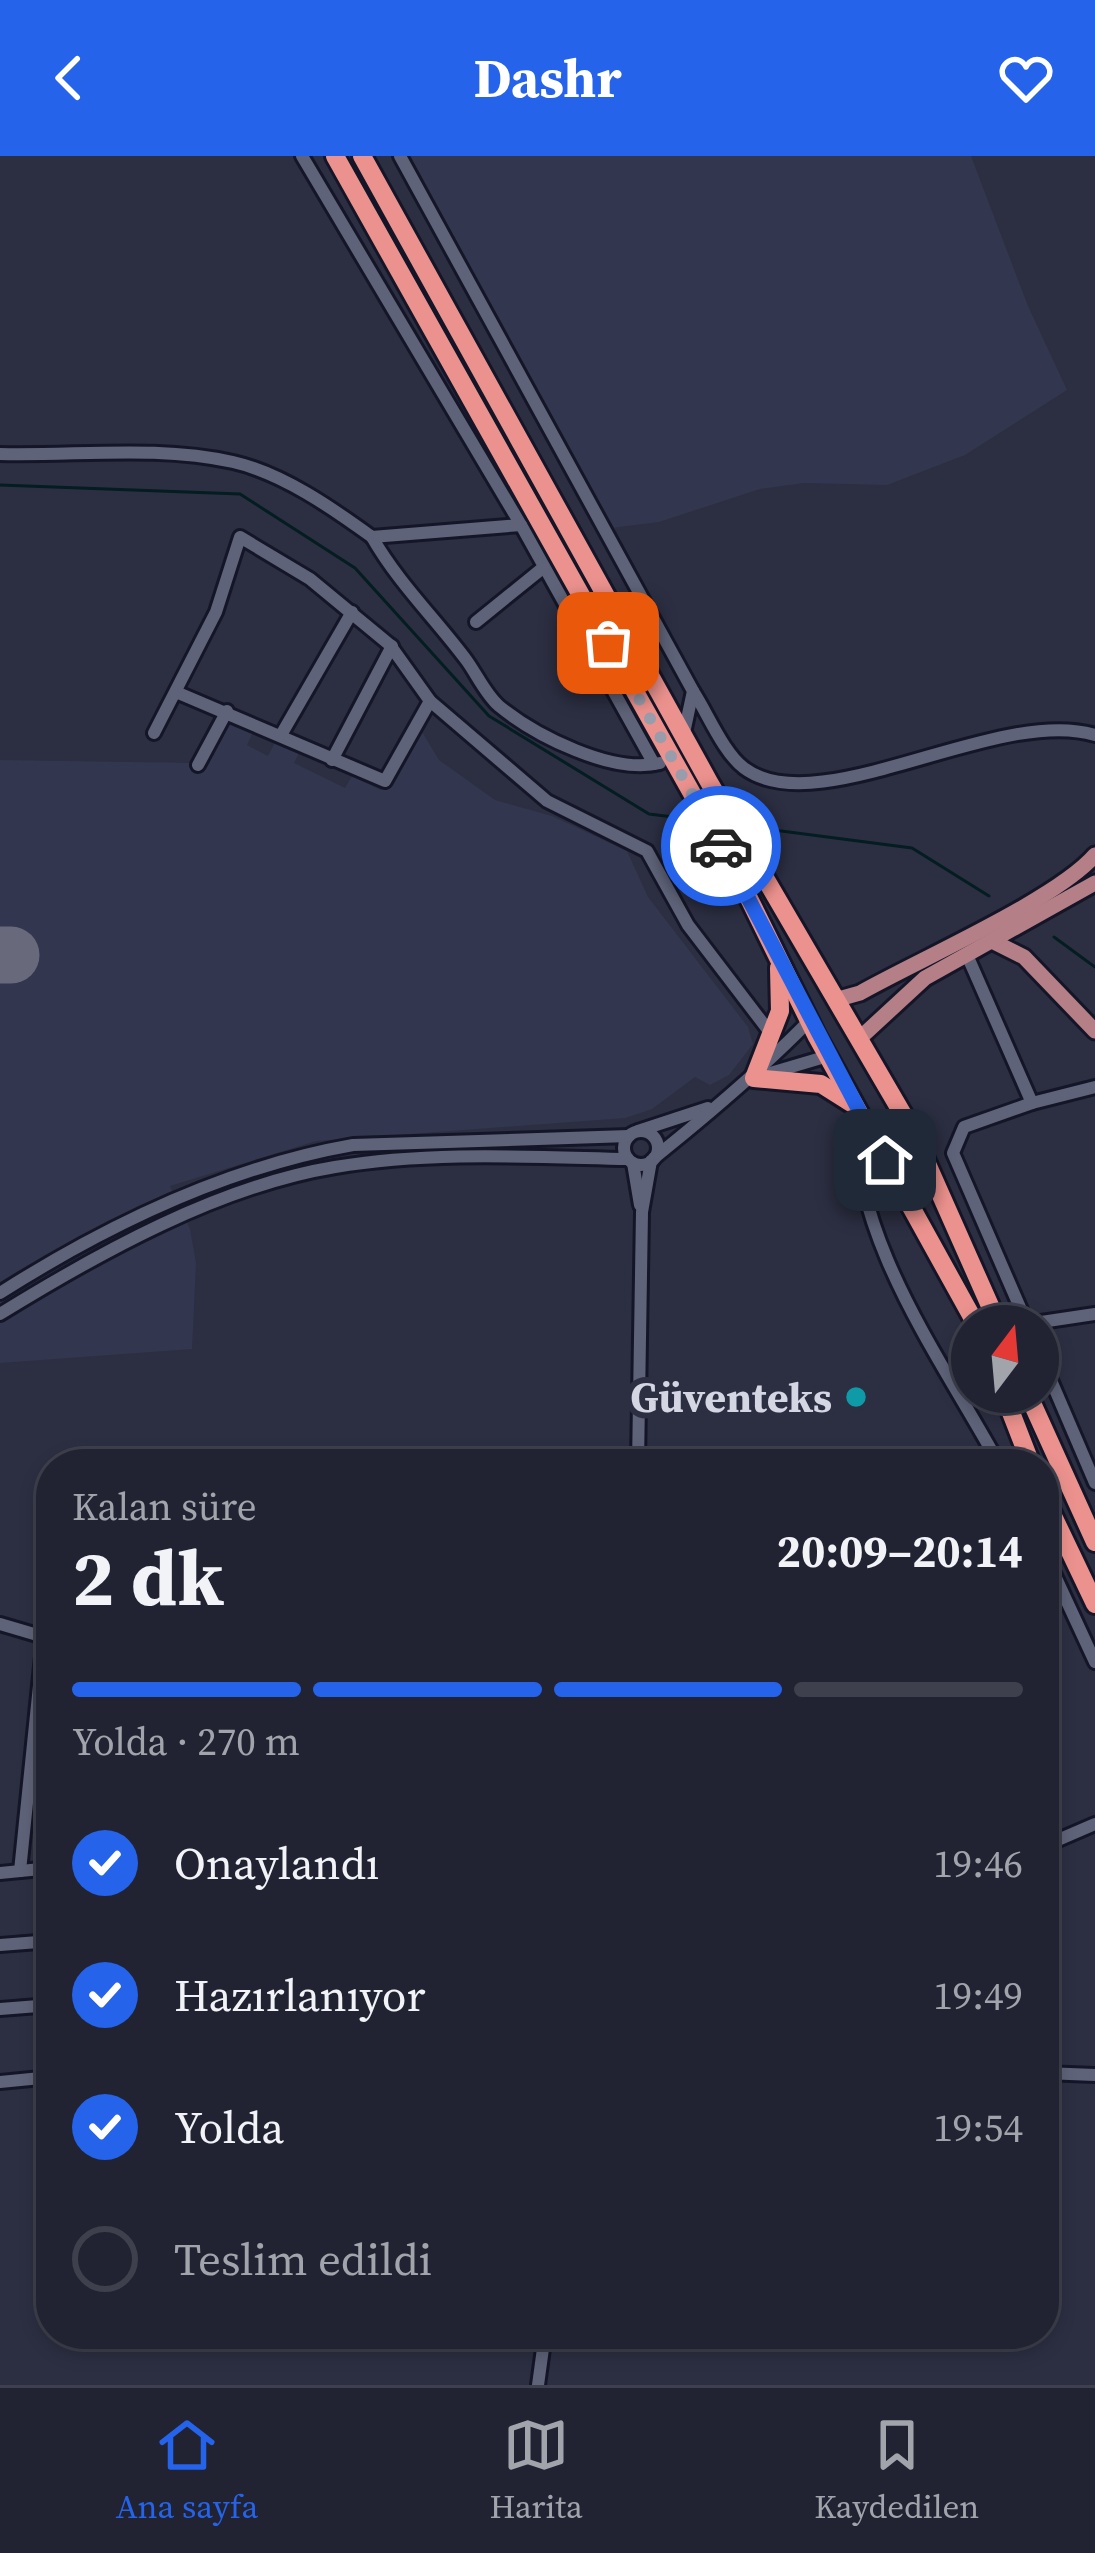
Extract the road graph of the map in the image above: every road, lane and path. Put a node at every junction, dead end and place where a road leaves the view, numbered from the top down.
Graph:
1 (302, 156) edge
2 (335, 156) edge
3 (362, 156) edge
4 (400, 156) edge
5 (0, 454) edge
6 (521, 525) junction
7 (372, 537) junction
8 (544, 567) junction
9 (352, 612) junction
10 (476, 622) dead end
11 (392, 646) junction
12 (693, 691) junction
13 (176, 692) junction
14 (430, 701) junction
15 (227, 711) junction
16 (154, 733) dead end
17 (684, 733) junction
18 (281, 735) junction
19 (1095, 735) edge
20 (332, 760) junction
21 (663, 762) junction
22 (198, 764) dead end
23 (1095, 855) edge
24 (1095, 883) edge
25 (992, 941) junction
26 (968, 955) junction
27 (778, 957) junction
28 (835, 1000) junction
29 (813, 1029) junction
30 (1095, 1031) edge
31 (772, 1036) junction
32 (860, 1038) junction
33 (828, 1056) junction
34 (754, 1078) junction
35 (1095, 1087) edge
36 (1032, 1103) junction
37 (855, 1106) junction
38 (709, 1108) junction
39 (633, 1133) junction
40 (653, 1159) junction
41 (631, 1161) junction
42 (642, 1212) junction
43 (27, 1276) junction
44 (37, 1292) junction
45 (0, 1293) edge
46 (964, 1305) edge
47 (990, 1305) edge
48 (1020, 1305) edge
49 (0, 1314) edge
50 (1095, 1314) edge
51 (1059, 1320) edge
52 (1059, 1399) edge
53 (1011, 1413) edge
54 (1037, 1413) edge
55 (638, 1449) edge
56 (991, 1449) edge
57 (1025, 1449) edge
58 (1053, 1449) edge
59 (1059, 1463) edge
60 (1095, 1483) edge
61 (1059, 1528) edge
62 (1095, 1542) edge
63 (1059, 1584) edge
64 (1095, 1604) edge
65 (0, 1624) edge
66 (36, 1634) edge
67 (1095, 1662) edge
68 (36, 1738) edge
69 (1095, 1825) edge
70 (1059, 1840) edge
71 (36, 1869) edge
72 (20, 1871) junction
73 (0, 1873) edge
74 (36, 1942) edge
75 (0, 1945) edge
76 (36, 2006) edge
77 (0, 2008) edge
78 (1059, 2074) edge
79 (1095, 2075) edge
80 (36, 2079) edge
81 (0, 2082) edge
82 (542, 2349) edge
83 (538, 2385) edge

1 - 6 street
2 - 21 highway
3 - 17 highway
4 - 12 street
5 - 7 street
6 - 7 street
6 - 8 street
7 - 21 street
8 - 10 street
8 - 21 street
9 - 11 street
9 - 13 street
9 - 18 street
11 - 14 street
11 - 20 street
12 - 17 street
12 - 19 street
13 - 15 street
13 - 16 street
14 - 20 street
14 - 31 street
15 - 18 street
15 - 22 street
17 - 28 highway
18 - 20 street
21 - 27 highway
23 - 28 main road
24 - 25 main road
25 - 26 main road
25 - 30 main road
26 - 32 main road
26 - 36 street
27 - 29 highway
27 - 31 highway
28 - 29 highway
28 - 32 highway
29 - 33 highway
29 - 34 street
31 - 34 highway
32 - 33 highway
32 - 47 highway
33 - 34 street
33 - 37 highway
34 - 37 highway
34 - 38 street
35 - 36 street
36 - 48 street
37 - 46 highway
37 - 56 street
38 - 39 street
38 - 40 street
39 - 40 street
39 - 41 street
39 - 43 street
40 - 41 street
40 - 42 street
41 - 42 street
41 - 44 street
42 - 55 street
43 - 44 street
43 - 45 street
44 - 49 street
50 - 51 street
52 - 60 street
53 - 57 highway
54 - 58 highway
59 - 62 highway
61 - 64 highway
63 - 67 street
65 - 66 street
68 - 72 street
69 - 70 street
71 - 72 street
72 - 73 street
74 - 75 street
76 - 77 street
78 - 79 street
80 - 81 street
82 - 83 street

